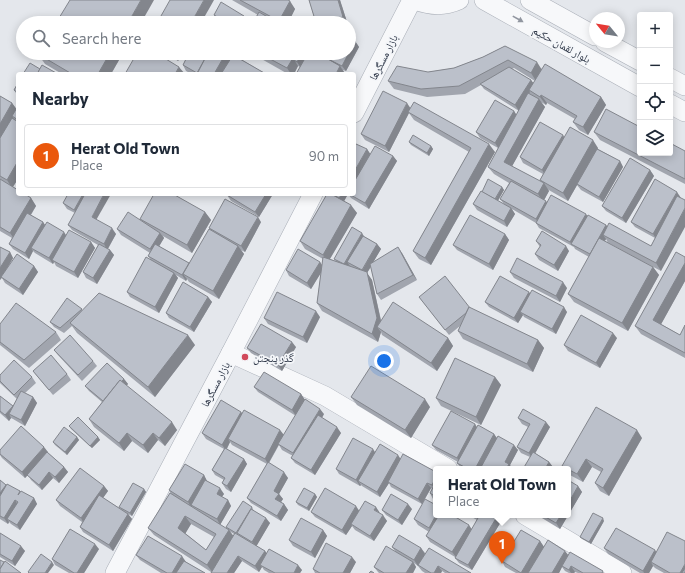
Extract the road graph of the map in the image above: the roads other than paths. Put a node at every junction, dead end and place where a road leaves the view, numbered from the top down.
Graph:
1 (412, 0) edge
2 (415, 0) edge
3 (459, 0) edge
4 (484, 0) edge
5 (530, 0) edge
6 (589, 33) edge
7 (616, 48) edge
8 (637, 59) edge
9 (673, 80) edge
10 (637, 85) edge
11 (685, 86) edge
12 (673, 106) edge
13 (356, 109) edge
14 (685, 112) edge
15 (312, 196) edge
16 (231, 353) junction
17 (443, 466) edge
18 (530, 518) edge
19 (115, 573) edge
20 (622, 573) edge

1 - 13 street, بازار مسگرها
2 - 3 street
4 -> 10 street, بلوار لقمان حکیم
5 - 6 street, بلوار لقمان حکیم
7 - 8 street
9 - 11 street
12 - 14 street
15 - 16 street, بازار مسگرها
16 - 17 street
16 - 19 street, بازار مسگرها
18 - 20 street

